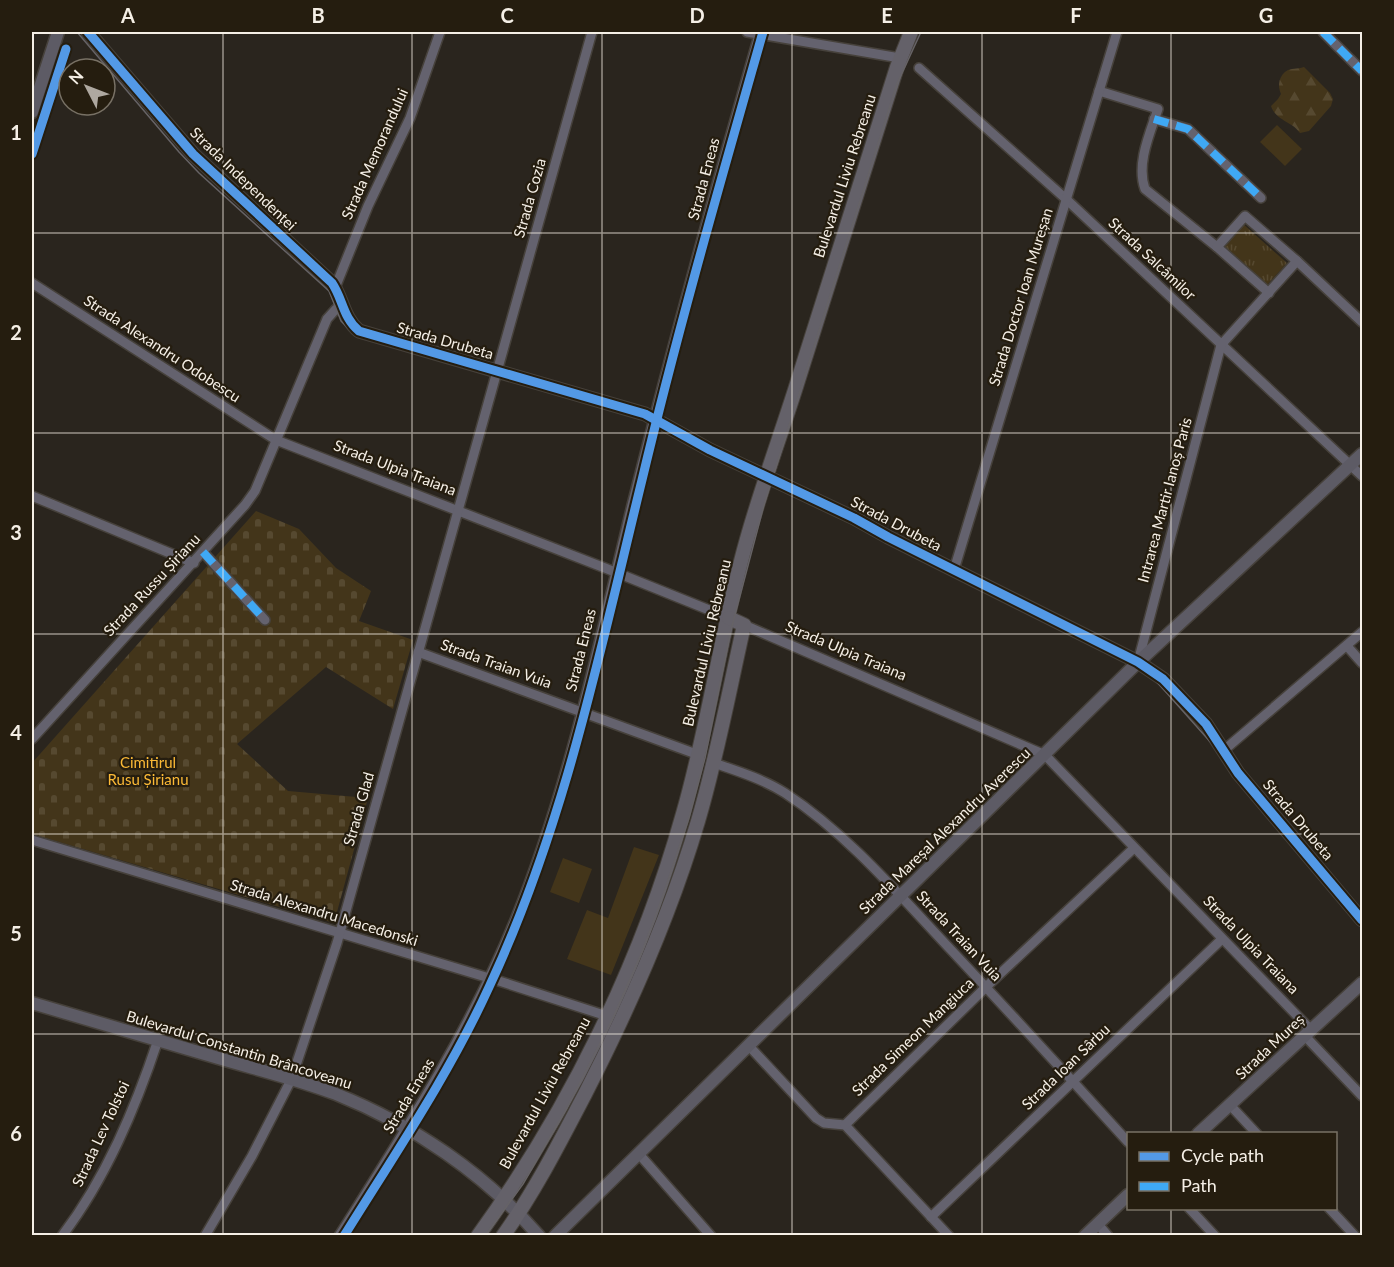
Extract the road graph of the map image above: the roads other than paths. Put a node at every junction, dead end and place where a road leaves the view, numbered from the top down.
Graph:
1 (49, 32) edge
2 (58, 32) edge
3 (88, 32) edge
4 (440, 32) edge
5 (591, 32) edge
6 (747, 32) edge
7 (911, 32) edge
8 (1117, 32) edge
9 (1323, 32) edge
10 (760, 33) edge
11 (53, 45) junction
12 (900, 58) junction
13 (919, 68) dead end
14 (1362, 72) edge
15 (1099, 91) junction
16 (32, 112) edge
17 (1154, 119) junction
18 (1261, 198) dead end
19 (1066, 199) junction
20 (1217, 247) junction
21 (1297, 261) junction
22 (32, 283) edge
23 (335, 288) junction
24 (1269, 293) junction
25 (343, 307) junction
26 (1362, 322) edge
27 (1221, 345) junction
28 (497, 372) junction
29 (654, 419) junction
30 (276, 440) junction
31 (1362, 454) edge
32 (1351, 465) junction
33 (767, 476) junction
34 (1362, 476) edge
35 (32, 496) edge
36 (458, 510) junction
37 (203, 552) junction
38 (194, 562) junction
39 (954, 570) junction
40 (616, 572) junction
41 (729, 618) junction
42 (265, 620) dead end
43 (744, 625) junction
44 (1362, 632) edge
45 (1347, 646) junction
46 (418, 652) junction
47 (1138, 662) junction
48 (1362, 663) edge
49 (582, 711) junction
50 (32, 739) edge
51 (1223, 751) junction
52 (699, 755) junction
53 (1045, 755) junction
54 (714, 763) junction
55 (32, 840) edge
56 (1134, 848) junction
57 (901, 895) junction
58 (1362, 921) edge
59 (339, 934) junction
60 (1222, 939) junction
61 (490, 979) junction
62 (1362, 983) edge
63 (986, 987) junction
64 (32, 1003) edge
65 (607, 1016) junction
66 (1308, 1033) junction
67 (158, 1040) junction
68 (749, 1046) junction
69 (291, 1080) junction
70 (1073, 1082) junction
71 (1362, 1096) edge
72 (1230, 1105) junction
73 (845, 1125) junction
74 (407, 1128) junction
75 (1200, 1132) edge
76 (1255, 1132) edge
77 (1127, 1141) edge
78 (639, 1154) junction
79 (1127, 1196) edge
80 (503, 1199) junction
81 (1190, 1210) edge
82 (1330, 1210) edge
83 (518, 1213) junction
84 (931, 1217) junction
85 (1097, 1223) junction
86 (62, 1236) edge
87 (205, 1236) edge
88 (339, 1236) edge
89 (478, 1236) edge
90 (502, 1236) edge
91 (539, 1236) edge
92 (555, 1236) edge
93 (711, 1236) edge
94 (949, 1236) edge
95 (1084, 1236) edge
96 (1108, 1236) edge
97 (1215, 1236) edge
98 (1355, 1236) edge

1 - 11 street
2 - 11 street
3 - 23 street, Strada Independenței
4 - 23 street, Strada Memorandului
5 - 28 street, Strada Cozia
6 - 10 street
7 - 12 main road, Bulevardul Liviu Rebreanu
8 - 15 street, Strada Doctor Ioan Mureșan
9 - 14 street
10 - 12 street
10 - 29 street, Strada Eneas
11 - 16 street
12 - 33 main road, Bulevardul Liviu Rebreanu
13 - 19 street, Strada Salcâmilor
15 - 17 street
15 - 19 street, Strada Doctor Ioan Mureșan
17 - 18 street
17 - 20 street
19 - 27 street, Strada Salcâmilor
19 - 39 street, Strada Doctor Ioan Mureșan
20 - 21 street
20 - 24 street
21 - 24 street
21 - 26 street
22 - 30 street, Strada Alexandru Odobescu
23 - 25 street, Strada Drubeta
24 - 27 street
25 - 28 street, Strada Drubeta
25 - 30 street
27 - 32 street, Strada Salcâmilor
27 - 47 street, Intrarea Martir Ianoș Paris
28 - 29 street, Strada Drubeta
28 - 36 street, Strada Glad
29 - 33 street, Strada Drubeta
29 - 40 street, Strada Eneas
30 - 36 street, Strada Ulpia Traiana
30 - 37 street, Strada Russu Șirianu
31 - 32 street, Strada Mareșal Alexandru Averescu
32 - 34 street, Strada Salcâmilor
32 - 47 street, Strada Mareșal Alexandru Averescu
33 - 39 street, Strada Drubeta
33 - 41 main road, Bulevardul Liviu Rebreanu
35 - 38 street
36 - 40 street, Strada Ulpia Traiana
36 - 46 street, Strada Glad
37 - 38 street, Strada Russu Șirianu
37 - 42 street
38 - 50 street, Strada Russu Șirianu
39 - 47 street, Strada Drubeta
40 - 41 street, Strada Ulpia Traiana
40 - 49 street, Strada Eneas
41 - 43 main road, Strada Ulpia Traiana
41 - 52 main road, Bulevardul Liviu Rebreanu
43 - 53 street, Strada Ulpia Traiana
43 - 54 main road
44 - 45 street
45 - 48 street
45 - 51 street
46 - 49 street, Strada Traian Vuia
46 - 59 street, Strada Glad
47 - 51 street, Strada Drubeta
47 - 53 street, Strada Mareșal Alexandru Averescu
49 - 52 street, Strada Traian Vuia
49 - 61 street, Strada Eneas
51 - 58 street, Strada Drubeta
52 - 65 main road, Bulevardul Liviu Rebreanu
53 - 56 street, Strada Ulpia Traiana
53 - 57 street, Strada Mareșal Alexandru Averescu
54 - 57 street, Strada Traian Vuia
54 - 83 main road
55 - 59 street, Strada Alexandru Macedonski
56 - 60 street, Strada Ulpia Traiana
56 - 63 street, Strada Simeon Mangiuca
57 - 63 street, Strada Traian Vuia
57 - 68 street, Strada Mareșal Alexandru Averescu
59 - 61 street, Strada Alexandru Macedonski
59 - 69 street, Strada Glad
60 - 66 street, Strada Ulpia Traiana
60 - 70 street, Strada Ioan Sârbu
61 - 65 street, Strada Alexandru Macedonski
61 - 74 street, Strada Eneas
62 - 66 street, Strada Mureș
63 - 70 street, Strada Traian Vuia
63 - 73 street, Strada Simeon Mangiuca
64 - 67 street, Bulevardul Constantin Brâncoveanu
65 - 80 main road, Bulevardul Liviu Rebreanu
66 - 71 street, Strada Ulpia Traiana
66 - 72 street, Strada Mureș
67 - 69 street, Bulevardul Constantin Brâncoveanu
67 - 86 street, Strada Lev Tolstoi
68 - 73 street
68 - 78 street, Strada Mareșal Alexandru Averescu
69 - 74 street, Bulevardul Constantin Brâncoveanu
69 - 87 street, Strada Glad
70 - 77 street, Strada Traian Vuia
70 - 84 street, Strada Ioan Sârbu
72 - 75 street, Strada Mureș
72 - 76 street
73 - 84 street
74 - 80 street, Bulevardul Constantin Brâncoveanu
74 - 88 street, Strada Eneas
78 - 92 street, Strada Mareșal Alexandru Averescu
78 - 93 street
79 - 85 street
80 - 83 street, Bulevardul Constantin Brâncoveanu
80 - 89 main road, Bulevardul Liviu Rebreanu
81 - 97 street
82 - 98 street
83 - 90 main road
83 - 91 street, Bulevardul Constantin Brâncoveanu
84 - 94 street
85 - 95 street
85 - 96 street

